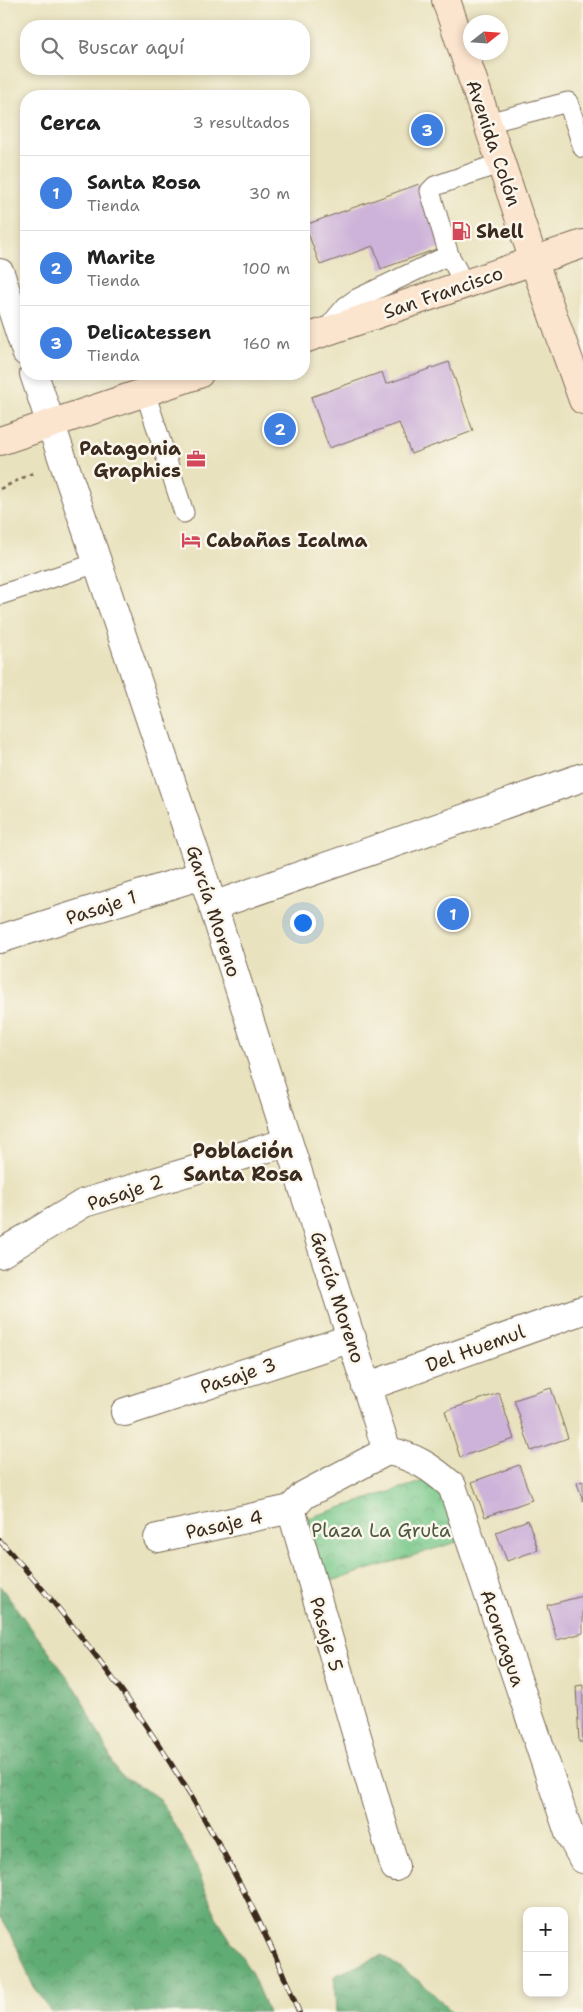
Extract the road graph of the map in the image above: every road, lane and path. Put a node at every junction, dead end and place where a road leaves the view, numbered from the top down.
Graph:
1 (446, 0) edge
2 (488, 123) junction
3 (583, 148) edge
4 (501, 163) junction
5 (583, 244) edge
6 (449, 255) junction
7 (534, 261) junction
8 (0, 273) edge
9 (465, 285) junction
10 (20, 334) edge
11 (314, 335) edge
12 (36, 380) edge
13 (181, 380) edge
14 (144, 392) junction
15 (583, 400) edge
16 (51, 424) junction
17 (0, 441) edge
18 (63, 460) junction
19 (0, 488) edge
20 (184, 513) dead end
21 (97, 563) junction
22 (0, 595) edge
23 (583, 777) edge
24 (202, 875) junction
25 (213, 906) junction
26 (0, 939) edge
27 (288, 1142) junction
28 (0, 1254) edge
29 (583, 1310) edge
30 (352, 1338) junction
31 (366, 1386) junction
32 (125, 1412) dead end
33 (387, 1451) junction
34 (291, 1510) junction
35 (158, 1538) dead end
36 (583, 1860) edge
37 (396, 1867) dead end

1 - 2 main road, Avenida Colón
2 - 3 lane
2 - 4 main road, Avenida Colón
4 - 6 lane
4 - 7 main road, Avenida Colón
5 - 7 main road, San Francisco
6 - 9 lane
6 - 11 lane
7 - 9 main road, San Francisco
7 - 15 main road, Avenida Colón
8 - 10 street
9 - 11 main road, San Francisco
12 - 16 street, García Moreno
13 - 14 main road
14 - 16 main road
14 - 20 lane
16 - 17 main road
16 - 18 street, García Moreno
18 - 19 path
18 - 21 street, García Moreno
21 - 22 lane
21 - 24 street, García Moreno
23 - 25 street
24 - 25 street, García Moreno
24 - 26 street, Pasaje 1
25 - 27 street, García Moreno
27 - 28 street, Pasaje 2
27 - 30 street, García Moreno
29 - 31 street, Del Huemul
30 - 31 street, García Moreno
30 - 32 street, Pasaje 3
31 - 33 street, García Moreno
33 - 34 street
33 - 36 street, Aconcagua
34 - 35 street, Pasaje 4
34 - 37 street, Pasaje 5

